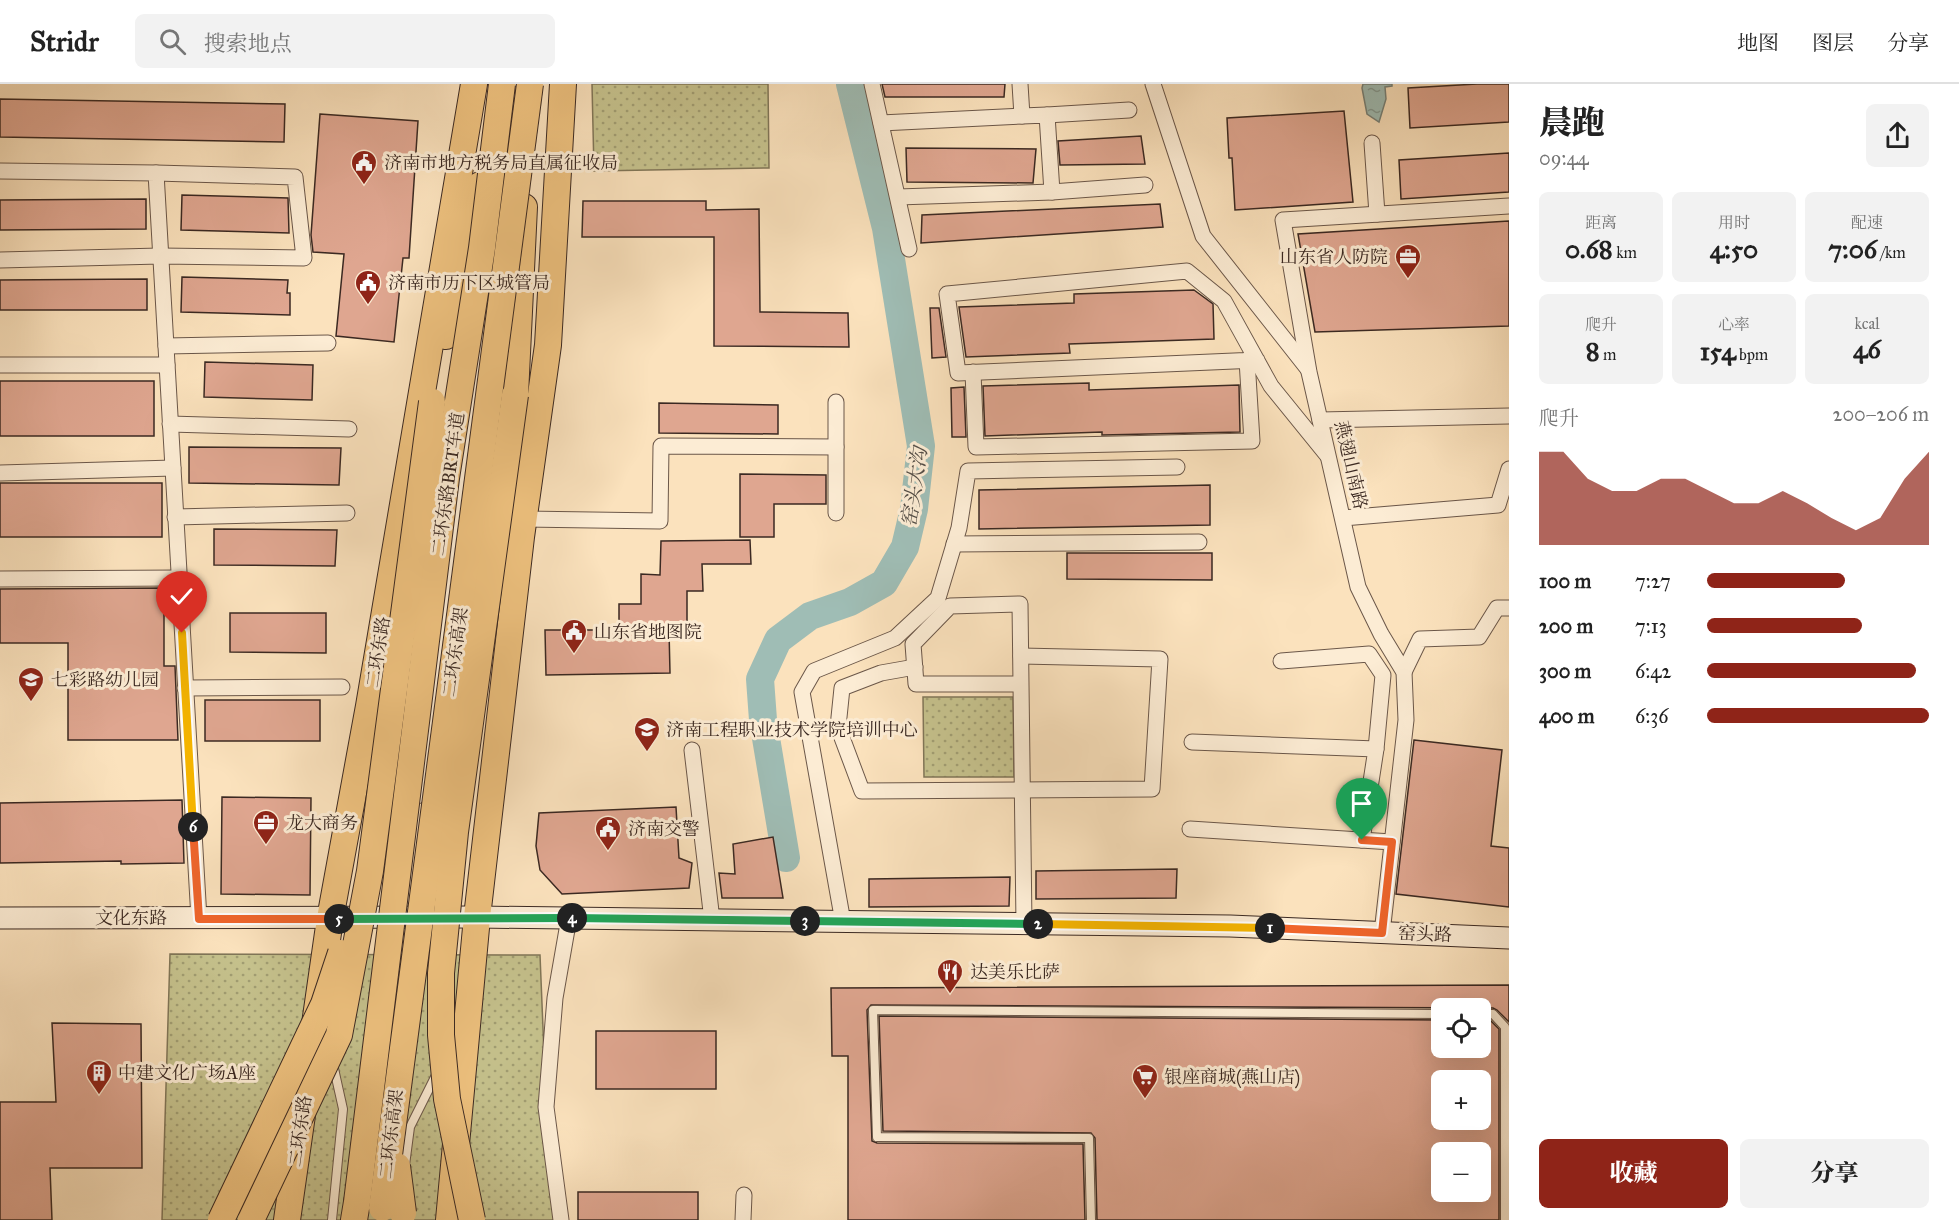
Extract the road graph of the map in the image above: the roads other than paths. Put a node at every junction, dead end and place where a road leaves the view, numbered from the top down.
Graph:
1 (474, 84) edge
2 (563, 84) edge
3 (872, 84) edge
4 (1020, 84) edge
5 (1153, 84) edge
6 (516, 87) edge
7 (1129, 110) dead end
8 (1047, 115) junction
9 (1022, 116) junction
10 (881, 123) junction
11 (1372, 143) dead end
12 (0, 171) edge
13 (156, 173) junction
14 (1145, 185) dead end
15 (504, 188) dead end
16 (1052, 192) junction
17 (898, 197) junction
18 (1509, 206) edge
19 (1377, 214) junction
20 (909, 249) dead end
21 (160, 256) junction
22 (0, 260) edge
23 (328, 343) dead end
24 (166, 346) junction
25 (1252, 360) junction
26 (0, 365) edge
27 (167, 365) junction
28 (973, 372) junction
29 (1310, 372) junction
30 (836, 402) dead end
31 (1509, 416) edge
32 (1320, 420) junction
33 (170, 424) junction
34 (349, 429) dead end
35 (836, 447) junction
36 (1329, 458) junction
37 (1177, 467) dead end
38 (172, 468) junction
39 (1509, 469) edge
40 (0, 473) edge
41 (347, 513) dead end
42 (836, 513) dead end
43 (176, 517) junction
44 (1342, 518) junction
45 (524, 519) junction
46 (1199, 542) dead end
47 (954, 544) junction
48 (179, 578) junction
49 (0, 579) edge
50 (1509, 609) edge
51 (1021, 656) junction
52 (1281, 661) dead end
53 (915, 668) junction
54 (1404, 672) junction
55 (1021, 684) junction
56 (342, 687) dead end
57 (185, 688) junction
58 (1192, 742) dead end
59 (1376, 749) junction
60 (692, 750) dead end
61 (1022, 791) junction
62 (418, 808) dead end
63 (1190, 829) dead end
64 (1362, 840) junction
65 (1392, 842) junction
66 (408, 878) dead end
67 (374, 882) junction
68 (418, 883) dead end
69 (389, 888) dead end
70 (428, 889) dead end
71 (438, 895) dead end
72 (359, 903) dead end
73 (339, 914) junction
74 (477, 917) junction
75 (0, 918) edge
76 (569, 918) junction
77 (199, 919) junction
78 (712, 920) junction
79 (843, 922) junction
80 (1024, 924) junction
81 (1382, 933) junction
82 (1509, 938) edge
83 (1431, 1014) edge
84 (1491, 1014) edge
85 (453, 1042) dead end
86 (328, 1043) dead end
87 (392, 1124) junction
88 (744, 1195) dead end
89 (221, 1220) edge
90 (251, 1220) edge
91 (287, 1220) edge
92 (332, 1220) edge
93 (354, 1220) edge
94 (381, 1220) edge
95 (399, 1220) edge
96 (404, 1220) edge
97 (449, 1220) edge
98 (472, 1220) edge
99 (561, 1220) edge
100 (743, 1220) edge
101 (1091, 1220) edge
102 (1505, 1220) edge

1 - 73 highway, 二环东路
2 - 45 highway
3 - 10 street
4 - 9 street
5 - 29 street
6 - 67 highway, bridge
6 - 87 highway, 二环东高架, bridge
6 - 93 highway, 二环东高架, bridge
6 - 98 highway, bridge
7 - 8 street
8 - 9 street
8 - 16 street
9 - 10 street
10 - 17 street
11 - 19 street
12 - 13 street
13 - 21 street
13 - 21 street
14 - 16 street
15 - 62 lane, 二环东路BRT车道
16 - 17 street
17 - 20 street
18 - 19 street, 燕翅山南路
19 - 29 street, 燕翅山南路
21 - 22 street
21 - 24 street
23 - 24 street
24 - 27 street
25 - 28 street
25 - 28 street
25 - 28 street
25 - 36 street
26 - 27 street
27 - 33 street
29 - 32 street, 燕翅山南路
30 - 35 street
31 - 32 street
32 - 36 street, 燕翅山南路
33 - 34 street
33 - 38 street
35 - 42 street
35 - 45 street
36 - 44 street, 燕翅山南路
37 - 47 street
38 - 40 street
38 - 43 street
39 - 44 street
41 - 43 street
43 - 48 street
44 - 54 street, 燕翅山南路
45 - 74 highway
46 - 47 street
47 - 79 street
48 - 49 street
48 - 57 street
50 - 54 street
51 - 53 street
51 - 55 street
51 - 61 street
52 - 59 street
53 - 55 street
53 - 61 street
54 - 65 street, 燕翅山南路
55 - 61 street
56 - 57 street
57 - 77 street
58 - 59 street
59 - 64 street
60 - 78 street
61 - 80 street
63 - 64 street
64 - 65 street
65 - 81 street, 燕翅山南路
66 - 69 lane
67 - 72 lane
67 - 89 highway, bridge
67 - 90 highway, bridge
68 - 70 lane
71 - 74 lane
73 - 74 main road, 文化东路
73 - 77 main road, 文化东路
73 - 91 highway, 二环东路
74 - 76 main road, 窑头路
74 - 97 highway
75 - 77 main road, 文化东路
76 - 78 main road, 窑头路
76 - 99 street
78 - 79 main road, 窑头路
79 - 80 main road, 窑头路
80 - 81 main road, 窑头路
81 - 82 main road, 窑头路
83 - 101 lane
84 - 102 lane
85 - 95 lane
86 - 92 lane
87 - 94 highway, 二环东高架, bridge
87 - 96 highway, bridge
88 - 100 street

